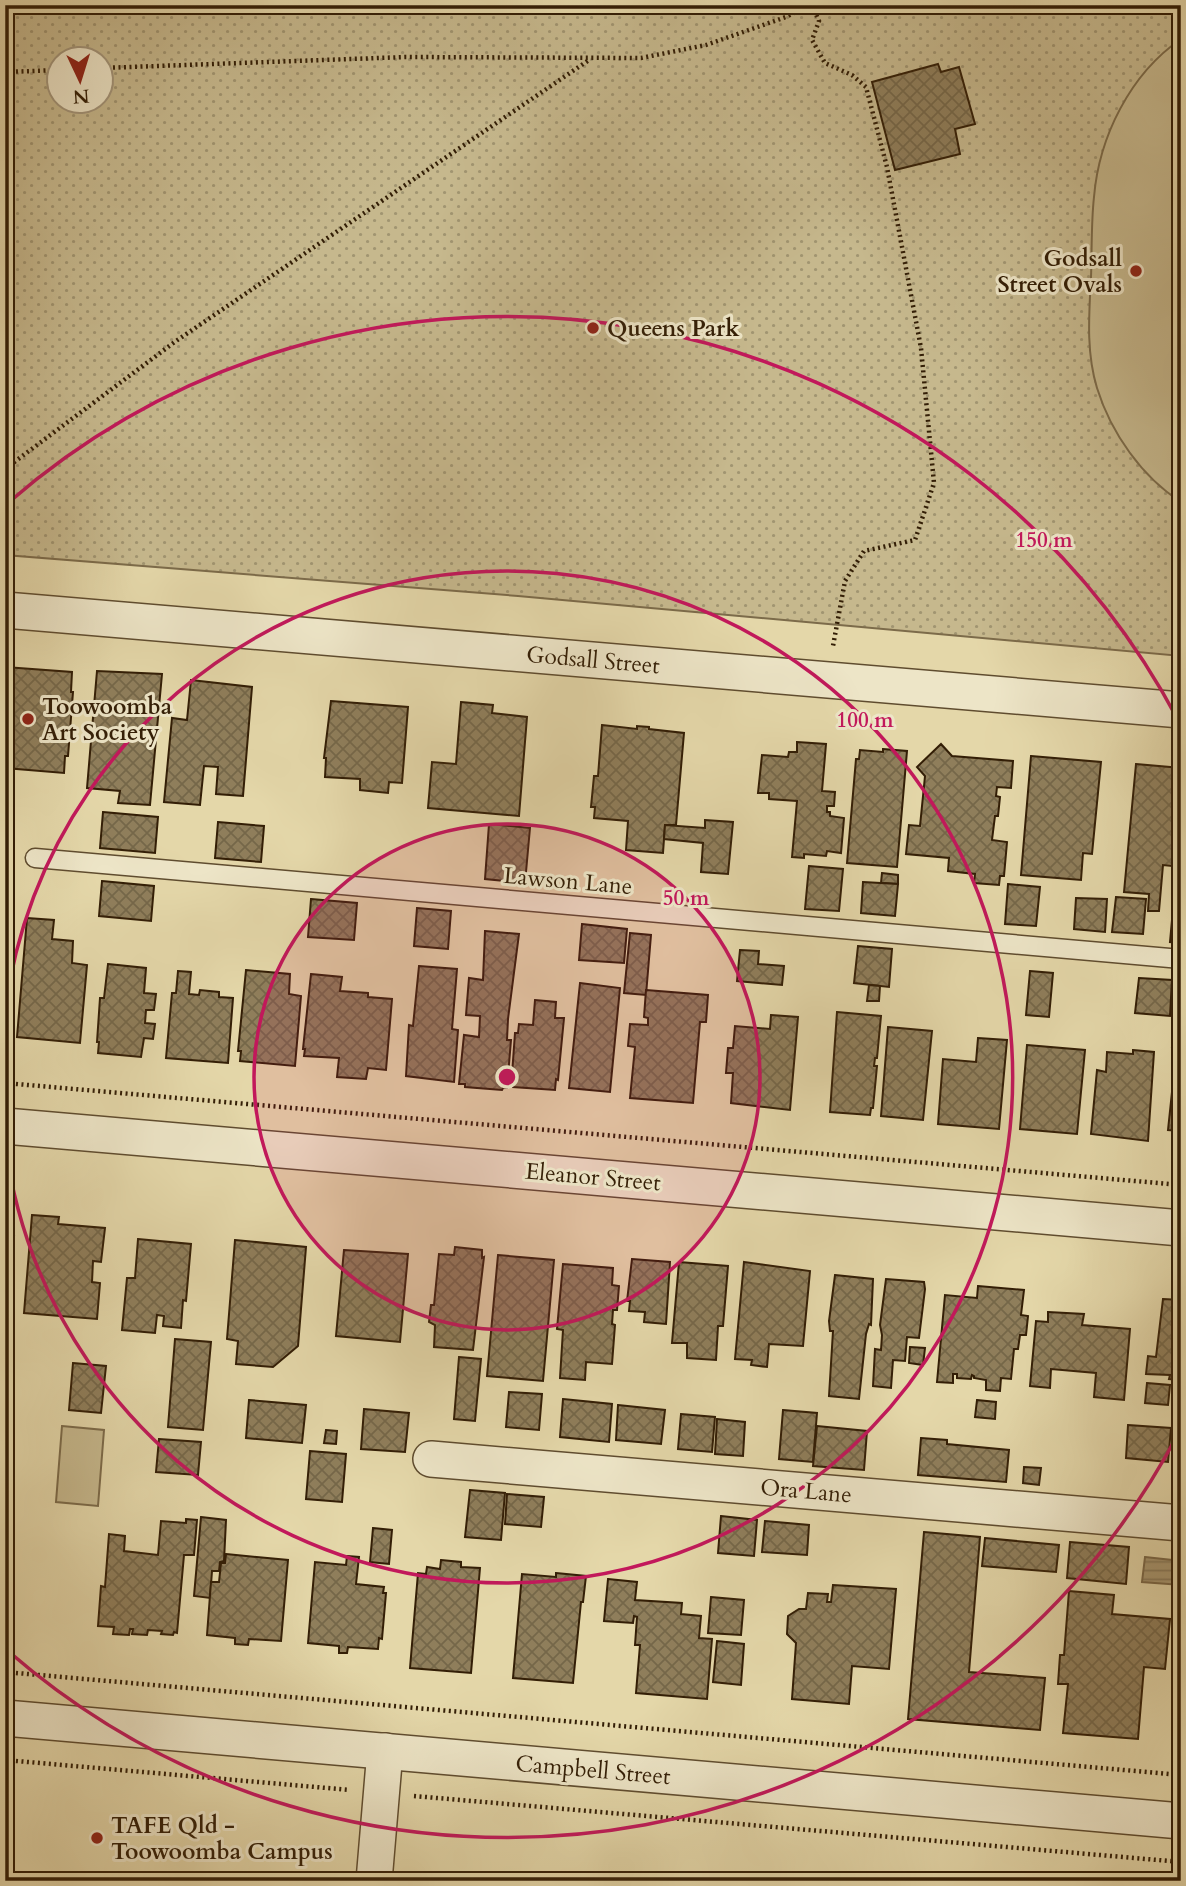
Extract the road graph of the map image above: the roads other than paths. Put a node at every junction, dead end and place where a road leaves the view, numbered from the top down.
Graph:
1 (5, 610) edge
2 (1181, 710) edge
3 (34, 859) dead end
4 (1181, 959) edge
5 (5, 1126) edge
6 (1181, 1228) edge
7 (431, 1459) dead end
8 (1181, 1523) edge
9 (5, 1718) edge
10 (385, 1751) junction
11 (1181, 1821) edge
12 (374, 1881) edge

1 - 2 street, Godsall Street
3 - 4 lane, Lawson Lane
5 - 6 street, Eleanor Street
7 - 8 street, Ora Lane
9 - 10 street, Campbell Street
10 - 11 street, Campbell Street
10 - 12 street

